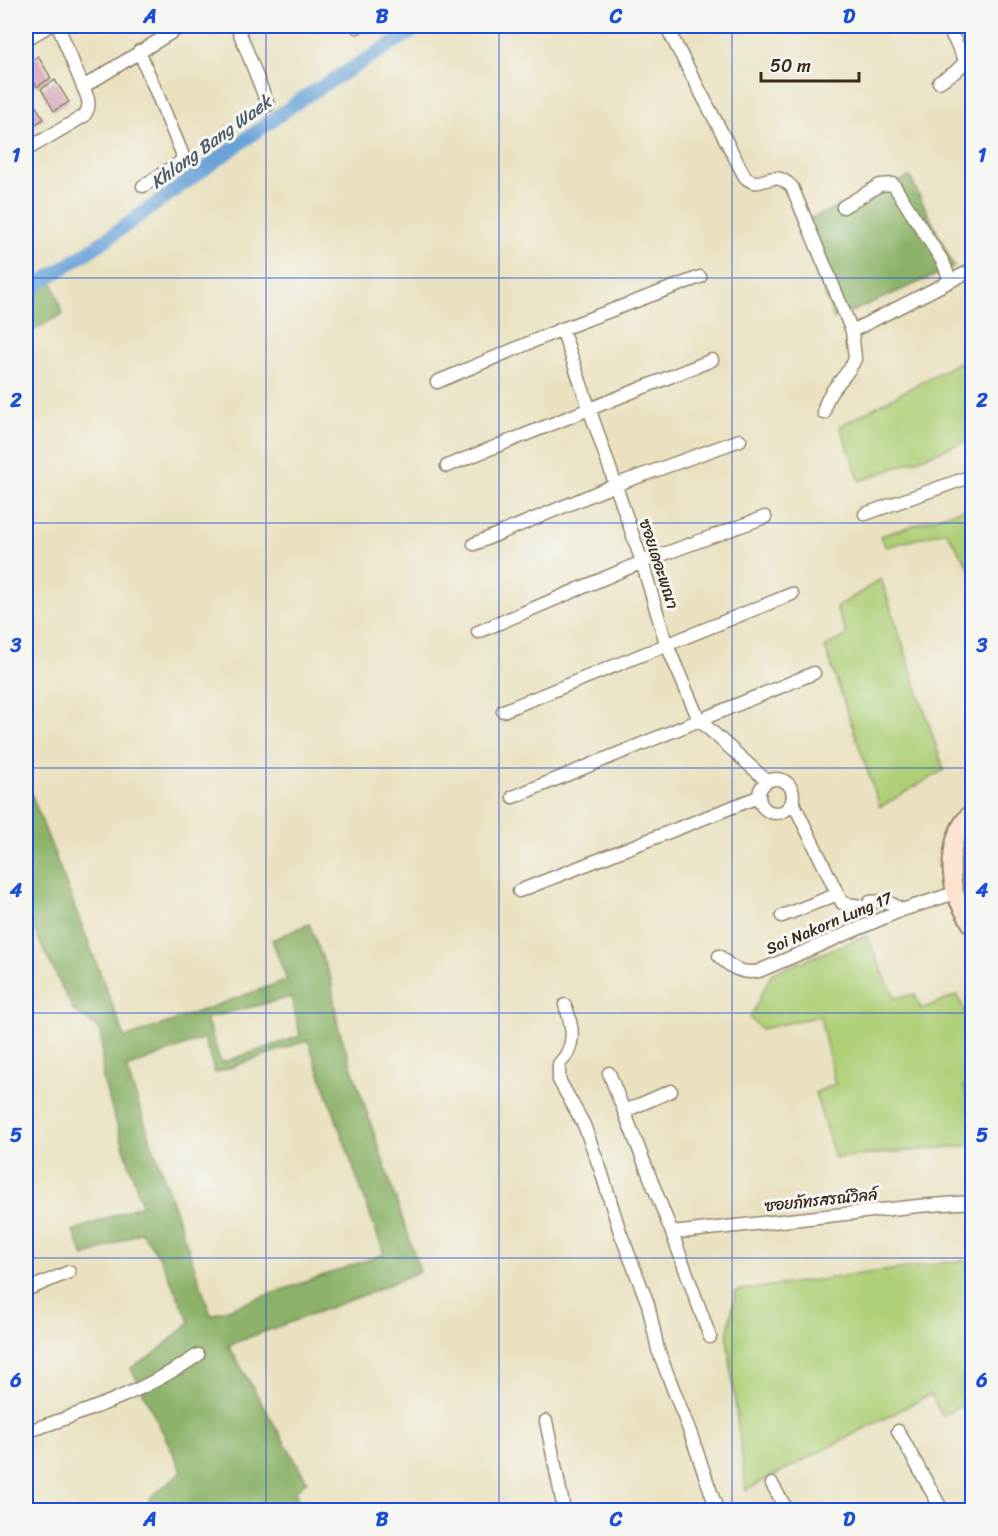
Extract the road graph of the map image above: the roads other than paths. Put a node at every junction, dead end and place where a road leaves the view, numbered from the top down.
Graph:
1 (49, 26) edge
2 (58, 26) edge
3 (182, 26) edge
4 (237, 26) edge
5 (666, 26) edge
6 (947, 26) edge
7 (26, 39) edge
8 (139, 51) junction
9 (939, 82) dead end
10 (83, 87) junction
11 (268, 105) dead end
12 (26, 150) edge
13 (143, 186) dead end
14 (843, 207) dead end
15 (972, 270) edge
16 (700, 277) dead end
17 (950, 280) junction
18 (562, 329) junction
19 (852, 331) junction
20 (712, 360) dead end
21 (436, 382) dead end
22 (590, 408) junction
23 (824, 413) dead end
24 (740, 440) dead end
25 (447, 466) dead end
26 (972, 476) edge
27 (615, 485) junction
28 (865, 514) dead end
29 (765, 517) dead end
30 (474, 544) dead end
31 (642, 562) junction
32 (792, 594) dead end
33 (478, 632) dead end
34 (666, 644) junction
35 (814, 673) dead end
36 (502, 711) dead end
37 (699, 720) junction
38 (767, 782) junction
39 (513, 797) dead end
40 (758, 797) junction
41 (792, 800) junction
42 (972, 812) edge
43 (519, 891) dead end
44 (955, 893) junction
45 (838, 894) junction
46 (903, 910) junction
47 (782, 916) dead end
48 (972, 926) edge
49 (719, 956) dead end
50 (565, 1005) dead end
51 (609, 1073) dead end
52 (671, 1091) dead end
53 (625, 1111) junction
54 (972, 1202) edge
55 (672, 1233) junction
56 (69, 1272) dead end
57 (26, 1290) edge
58 (710, 1337) dead end
59 (198, 1355) dead end
60 (546, 1421) dead end
61 (898, 1431) dead end
62 (26, 1432) edge
63 (772, 1484) dead end
64 (564, 1510) edge
65 (716, 1510) edge
66 (787, 1510) edge
67 (942, 1510) edge

1 - 7 street
2 - 10 street
3 - 8 street
4 - 11 street
5 - 19 street
6 - 9 street
8 - 10 street
8 - 13 street
10 - 12 street
14 - 17 street
15 - 17 street
16 - 18 street
17 - 19 street
18 - 21 street
18 - 22 street, ซอยเดอะพณา
19 - 23 street
20 - 22 street
22 - 25 street
22 - 27 street, ซอยเดอะพณา
24 - 27 street
26 - 28 street
27 - 30 street
27 - 31 street, ซอยเดอะพณา
29 - 31 street
31 - 33 street
31 - 34 street, ซอยเดอะพณา
32 - 34 street
34 - 36 street
34 - 37 street, ซอยเดอะพณา
35 - 37 street
37 - 38 street, ซอยเดอะพณา
37 - 39 street
38 - 40 street
38 - 41 street, ซอยเดอะพณา
40 - 41 street
40 - 43 street
41 - 45 street, ซอยเดอะพณา
42 - 44 street
44 - 46 street, Soi Nakorn Lung 17
44 - 48 street
45 - 46 street
45 - 47 street
46 - 49 street, Soi Nakorn Lung 17
50 - 65 street
51 - 53 street
52 - 53 street
53 - 55 street
54 - 55 street, ซอยภัทรสรณ์วิลล์
55 - 58 street
56 - 57 street
59 - 62 street
60 - 64 street
61 - 67 street
63 - 66 street

